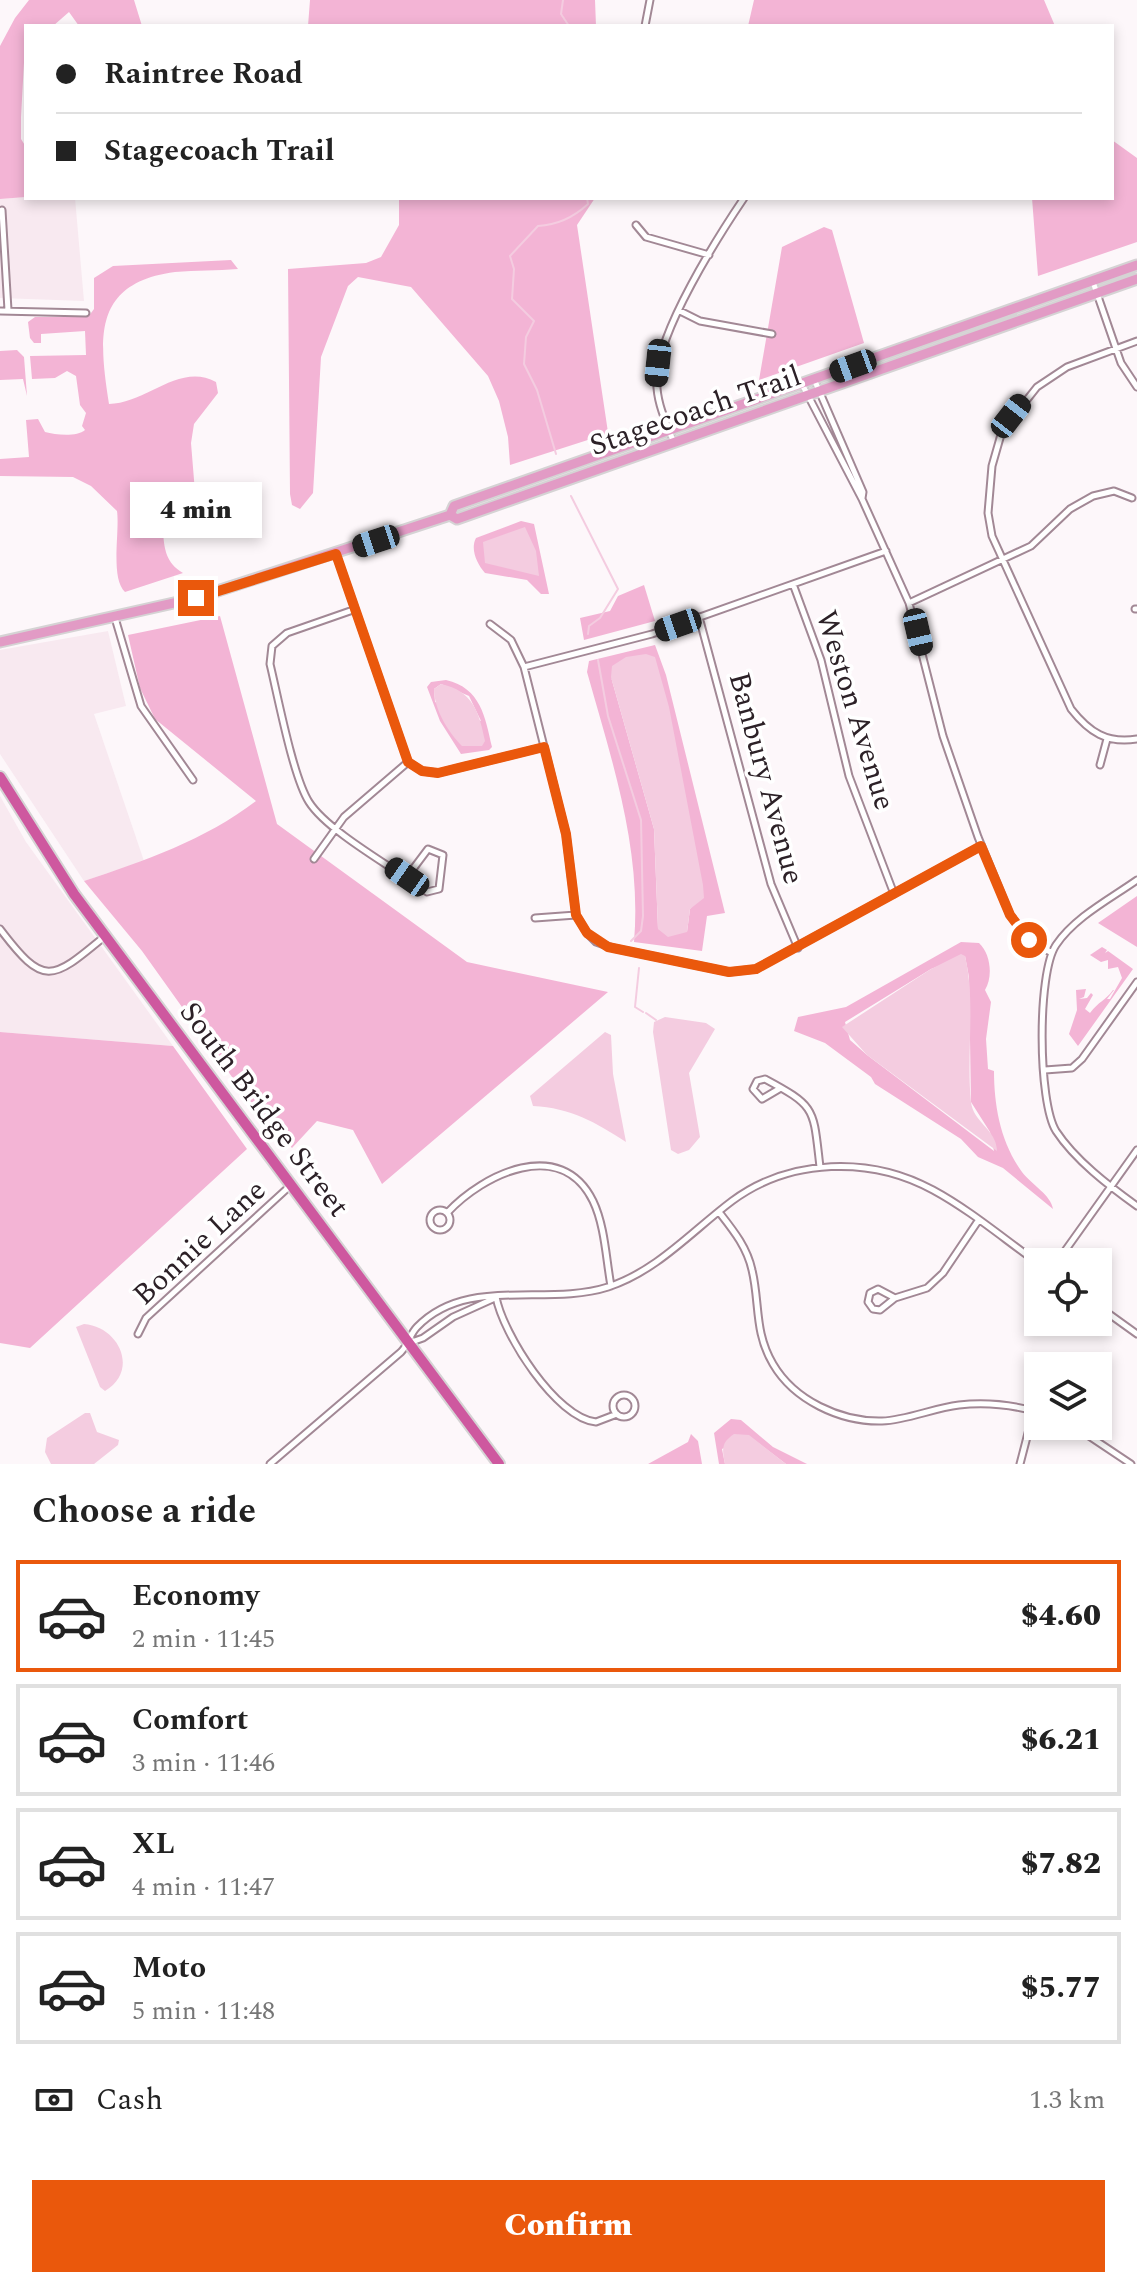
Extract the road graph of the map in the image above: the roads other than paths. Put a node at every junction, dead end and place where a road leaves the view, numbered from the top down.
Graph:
1 (650, 0) edge
2 (645, 24) edge
3 (743, 200) edge
4 (2, 210) edge
5 (636, 225) dead end
6 (709, 255) junction
7 (1137, 265) edge
8 (1137, 279) edge
9 (1093, 281) junction
10 (1097, 293) junction
11 (8, 310) junction
12 (0, 311) edge
13 (680, 311) junction
14 (86, 313) dead end
15 (772, 334) dead end
16 (1137, 341) edge
17 (1116, 348) junction
18 (814, 379) junction
19 (802, 384) junction
20 (1137, 387) edge
21 (819, 392) junction
22 (806, 396) junction
23 (670, 430) junction
24 (674, 443) junction
25 (1132, 498) dead end
26 (862, 499) junction
27 (450, 515) junction
28 (886, 551) junction
29 (336, 554) junction
30 (1000, 560) junction
31 (793, 584) junction
32 (909, 603) junction
33 (353, 610) junction
34 (699, 617) junction
35 (115, 618) junction
36 (490, 624) dead end
37 (0, 642) edge
38 (524, 667) junction
39 (1107, 739) junction
40 (1137, 739) edge
41 (544, 747) junction
42 (408, 762) junction
43 (1100, 765) dead end
44 (0, 778) edge
45 (193, 780) dead end
46 (336, 828) junction
47 (981, 846) junction
48 (314, 859) dead end
49 (407, 877) junction
50 (1137, 880) edge
51 (894, 894) junction
52 (576, 915) junction
53 (535, 918) dead end
54 (0, 929) edge
55 (105, 936) junction
56 (798, 948) junction
57 (1052, 953) junction
58 (1137, 982) edge
59 (1045, 1070) junction
60 (779, 1089) junction
61 (1137, 1150) edge
62 (820, 1167) junction
63 (292, 1184) junction
64 (1111, 1186) junction
65 (1137, 1206) edge
66 (719, 1212) junction
67 (447, 1213) dead end
68 (978, 1221) junction
69 (1067, 1248) edge
70 (1024, 1253) edge
71 (611, 1286) junction
72 (496, 1297) junction
73 (895, 1298) junction
74 (1112, 1316) edge
75 (138, 1334) dead end
76 (1137, 1334) edge
77 (409, 1343) junction
78 (1024, 1409) edge
79 (617, 1414) junction
80 (1027, 1440) edge
81 (1095, 1440) edge
82 (270, 1464) edge
83 (499, 1464) edge
84 (1020, 1464) edge
85 (1131, 1464) edge

1 - 2 street
3 - 6 street
4 - 11 street
5 - 6 street
6 - 13 street
7 - 9 main road, Stagecoach Trail
8 - 10 main road, Stagecoach Trail
9 - 10 street
9 - 18 main road, Stagecoach Trail
10 - 17 street
10 - 21 main road, Stagecoach Trail
11 - 12 street
11 - 14 street
13 - 15 street
13 - 23 street
16 - 17 street
17 - 20 street
17 - 30 street
18 - 19 main road, Stagecoach Trail
18 - 21 street
19 - 22 street
19 - 23 main road, Stagecoach Trail
21 - 22 main road, Stagecoach Trail
21 - 26 street
22 - 24 main road, Stagecoach Trail
22 - 26 street
23 - 24 street
23 - 27 main road, Stagecoach Trail
24 - 27 main road, Stagecoach Trail
25 - 30 street
26 - 28 street
27 - 29 main road, Stagecoach Trail
28 - 31 street
28 - 32 street
29 - 33 street
29 - 35 main road, Stagecoach Trail
30 - 32 street
30 - 39 street
31 - 34 street
31 - 51 street, Weston Avenue
32 - 47 street
33 - 42 street
33 - 46 street
34 - 38 street
34 - 56 street, Banbury Avenue
35 - 37 main road, Stagecoach Trail
35 - 45 street
36 - 38 street
38 - 41 street
39 - 40 street
39 - 43 street
41 - 42 street
41 - 52 street
42 - 46 street
44 - 55 highway, South Bridge Street
46 - 48 street
46 - 49 street
47 - 51 street
47 - 57 street
49 - 49 street
50 - 57 street
51 - 56 street
52 - 53 street
52 - 56 street
54 - 55 street
55 - 63 highway, South Bridge Street
57 - 59 street
58 - 59 street
59 - 64 street
60 - 60 street
60 - 62 street
61 - 64 street
62 - 66 street
62 - 68 street
63 - 75 street, Bonnie Lane
63 - 77 highway, South Bridge Street
64 - 65 street
64 - 69 street
66 - 71 street
66 - 78 street
67 - 71 street
68 - 70 street
68 - 73 street
71 - 72 street
72 - 77 street
72 - 77 street
72 - 79 street
73 - 73 street
74 - 76 street
77 - 82 street
77 - 83 highway, South Bridge Street
79 - 79 street
80 - 84 street
81 - 85 street

